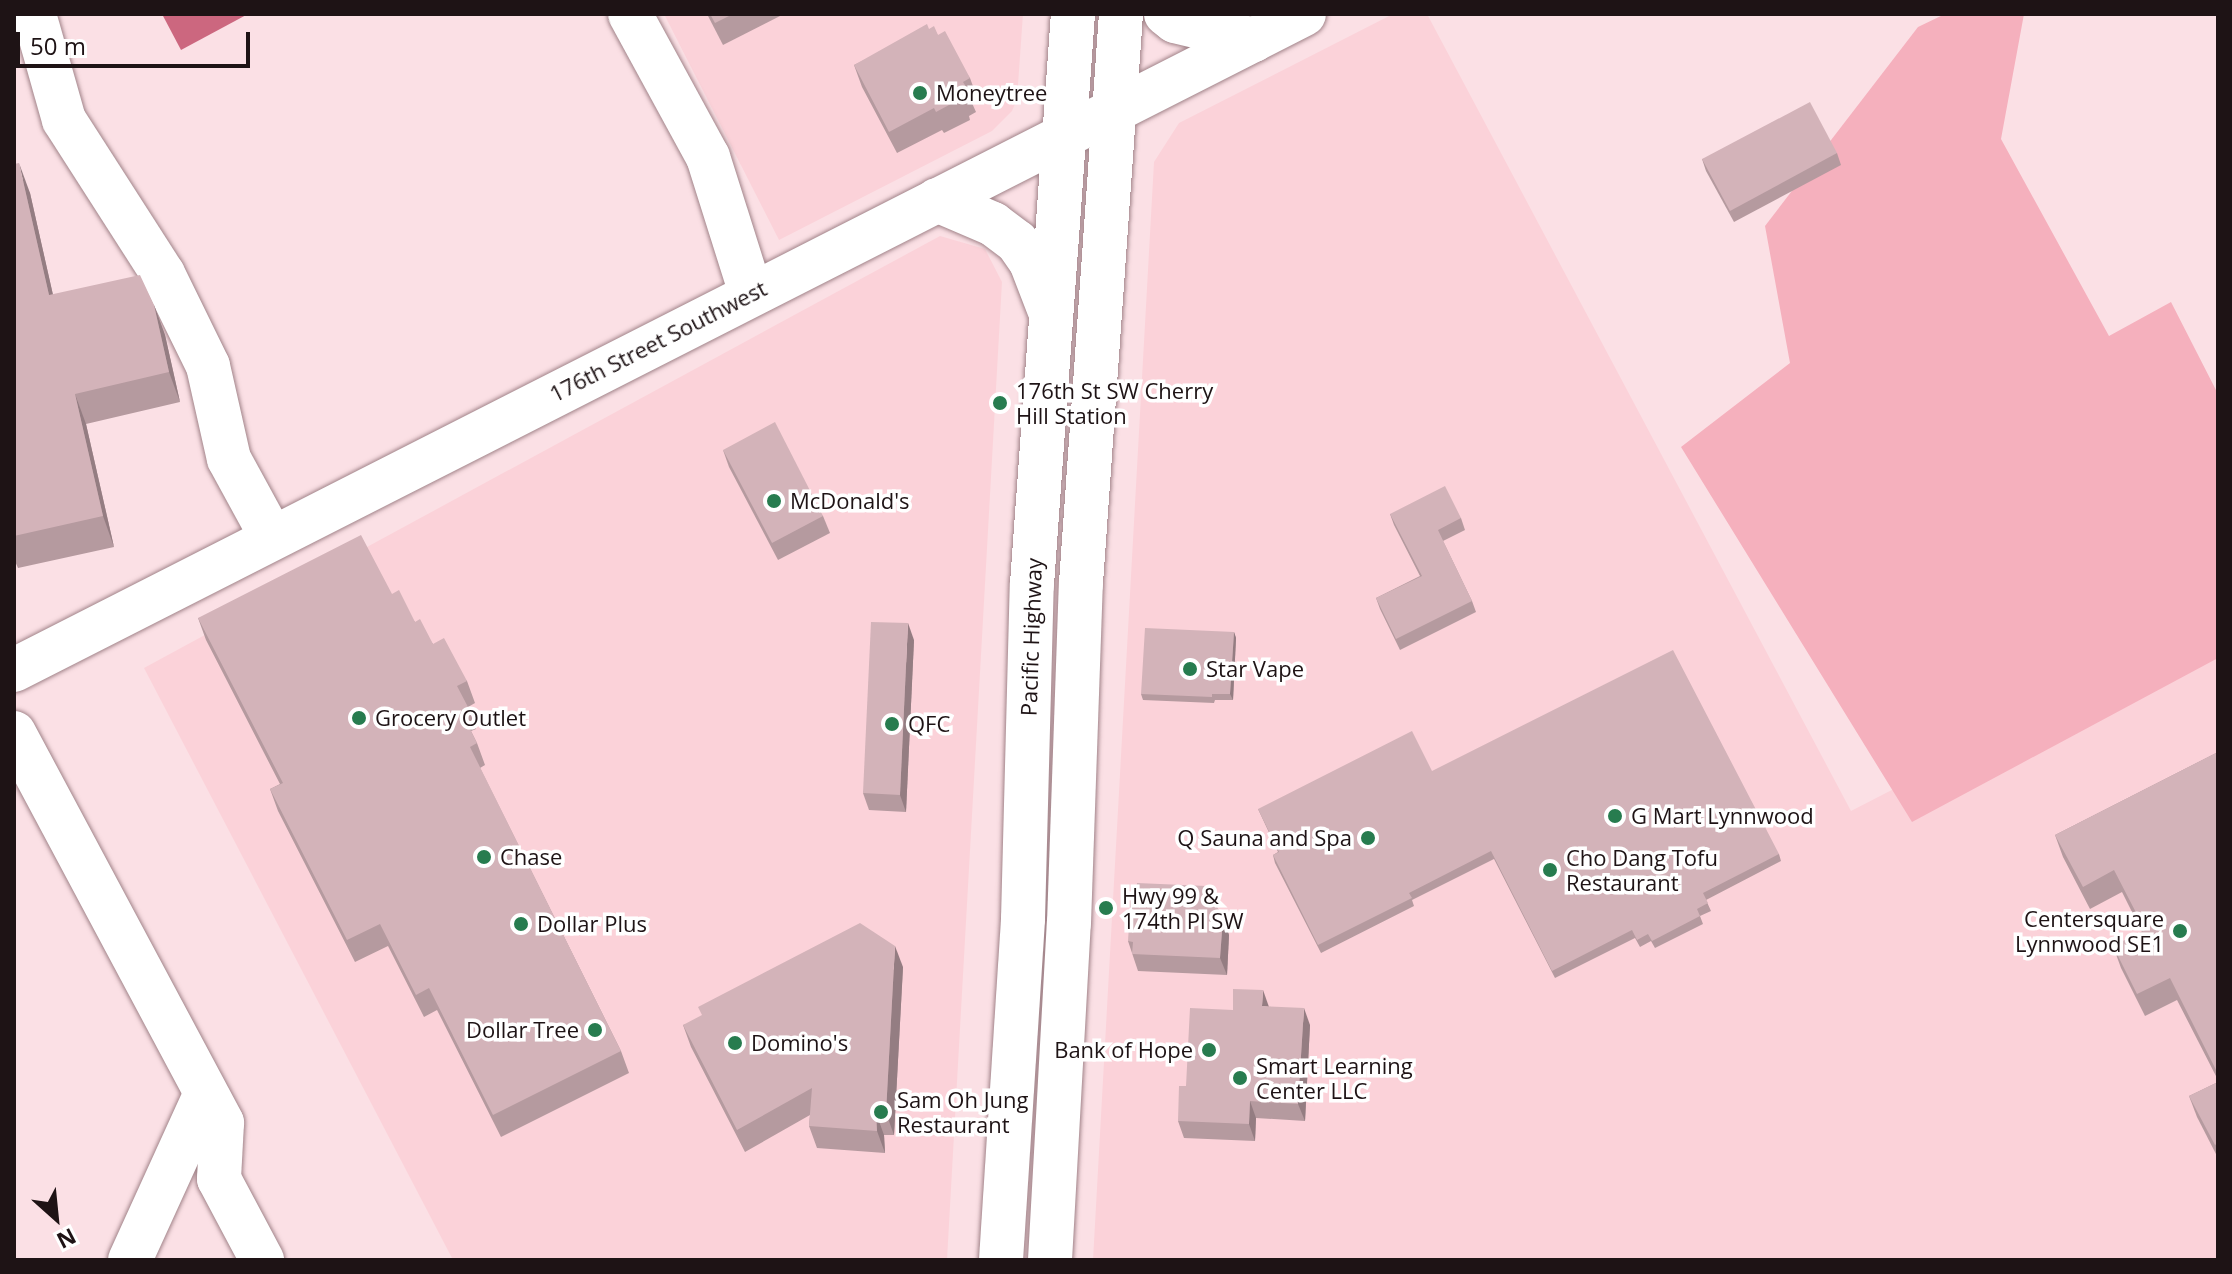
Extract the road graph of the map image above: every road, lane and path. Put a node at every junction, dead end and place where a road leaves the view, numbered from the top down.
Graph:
1 (34, 14) edge
2 (630, 14) edge
3 (1073, 14) edge
4 (1121, 14) edge
5 (1166, 14) edge
6 (1304, 14) edge
7 (1254, 40) junction
8 (1113, 112) junction
9 (1064, 136) junction
10 (937, 200) junction
11 (751, 293) junction
12 (1053, 318) junction
13 (272, 538) junction
14 (15, 667) edge
15 (14, 733) edge
16 (206, 1093) junction
17 (130, 1260) edge
18 (262, 1260) edge
19 (1001, 1260) edge
20 (1050, 1260) edge

1 - 13 main road
2 - 11 main road
3 - 9 main road, Pacific Highway
4 - 8 main road
5 - 7 main road
6 - 7 main road, 176th Street Southwest
7 - 8 main road, 176th Street Southwest
8 - 9 main road, 176th Street Southwest
8 - 20 main road
9 - 10 main road, 176th Street Southwest
9 - 12 main road, Pacific Highway
10 - 11 main road, 176th Street Southwest
10 - 12 main road
11 - 13 main road, 176th Street Southwest
12 - 19 main road, Pacific Highway
13 - 14 main road, 176th Street Southwest
15 - 16 main road
16 - 17 main road
16 - 18 main road

